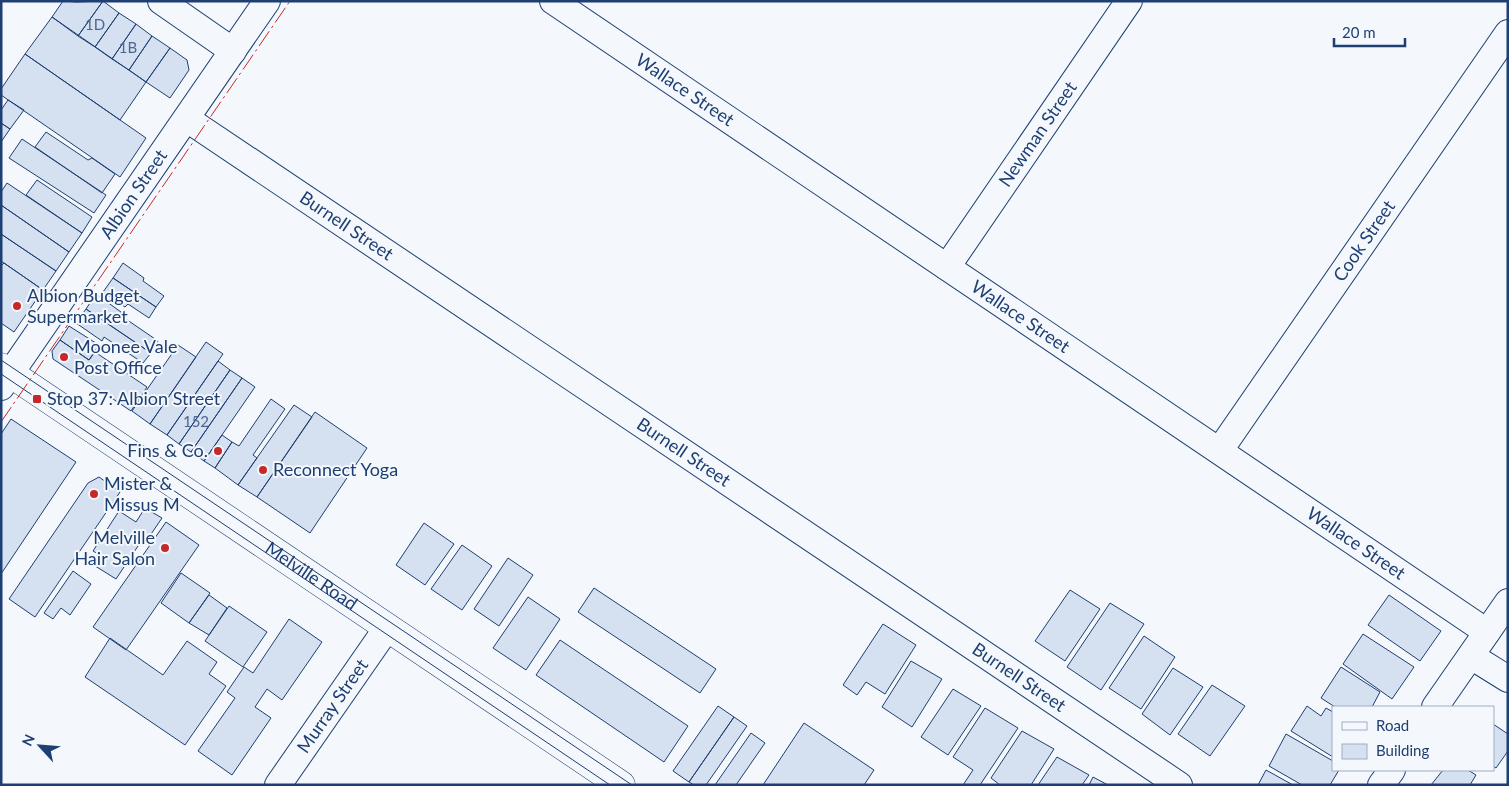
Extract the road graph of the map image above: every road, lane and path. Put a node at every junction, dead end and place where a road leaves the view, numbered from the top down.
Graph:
1 (161, 1) edge
2 (267, 1) edge
3 (553, 1) edge
4 (1129, 1) edge
5 (1508, 33) edge
6 (234, 51) junction
7 (186, 119) junction
8 (947, 267) junction
9 (5, 376) edge
10 (1220, 450) junction
11 (1508, 602) edge
12 (387, 628) junction
13 (1487, 632) junction
14 (1471, 656) junction
15 (1508, 680) edge
16 (1436, 706) edge
17 (1391, 771) edge
18 (278, 785) edge
19 (621, 785) edge
20 (1178, 785) edge
21 (1381, 785) edge

1 - 6 street
2 - 6 street, Albion Street
3 - 8 street, Wallace Street
4 - 8 street, Newman Street
5 - 10 street, Cook Street
6 - 7 street, Albion Street
7 - 9 street, Albion Street
7 - 20 street, Burnell Street
8 - 10 street, Wallace Street
9 - 12 main road, Melville Road
10 - 13 street, Wallace Street
11 - 13 street
12 - 18 street, Murray Street
12 - 19 main road, Melville Road
13 - 14 street
14 - 15 street
14 - 16 street
17 - 21 street

